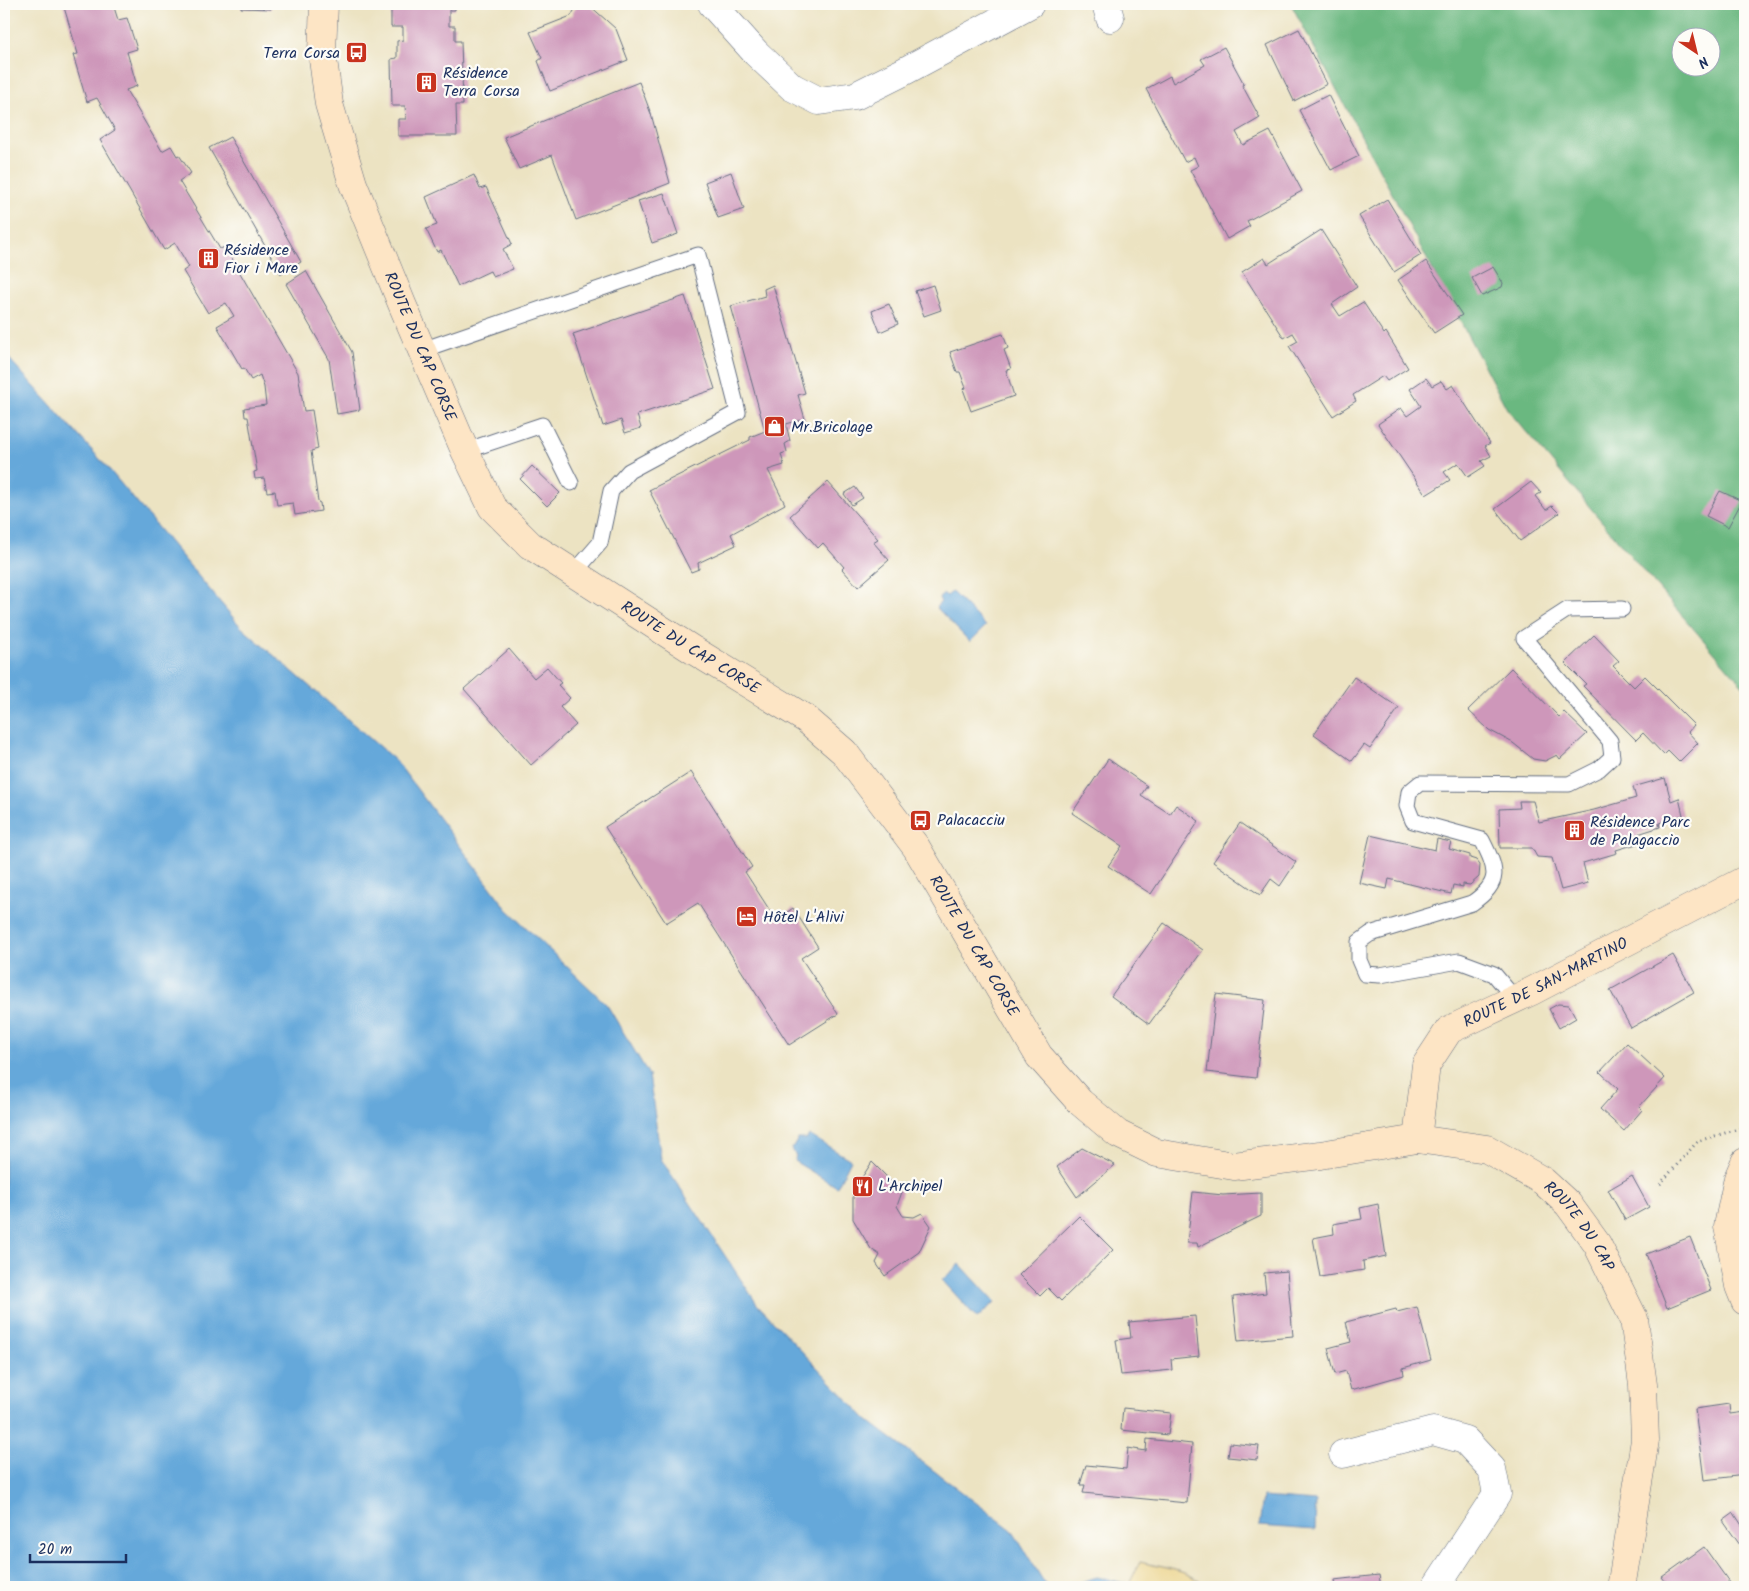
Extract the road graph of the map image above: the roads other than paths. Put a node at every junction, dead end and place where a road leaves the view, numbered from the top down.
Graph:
1 (324, 4) edge
2 (712, 4) edge
3 (1030, 4) edge
4 (422, 350) junction
5 (465, 450) junction
6 (571, 483) dead end
7 (574, 573) junction
8 (1622, 609) dead end
9 (1745, 880) edge
10 (1515, 999) junction
11 (1417, 1139) junction
12 (1745, 1162) edge
13 (1234, 1166) joint
14 (1745, 1301) edge
15 (1343, 1454) dead end
16 (1436, 1587) edge
17 (1624, 1587) edge

1 - 4 main road, ROUTE DU CAP CORSE
2 - 3 street
4 - 5 main road, ROUTE DU CAP CORSE
4 - 7 lane
5 - 6 lane
5 - 7 main road, ROUTE DU CAP CORSE
7 - 13 main road, ROUTE DU CAP CORSE
8 - 10 lane
9 - 10 main road, ROUTE DE SAN-MARTINO
10 - 11 main road, ROUTE DE SAN-MARTINO
11 - 13 main road, ROUTE DU CAP
11 - 17 main road, ROUTE DU CAP
12 - 14 main road
15 - 16 street

